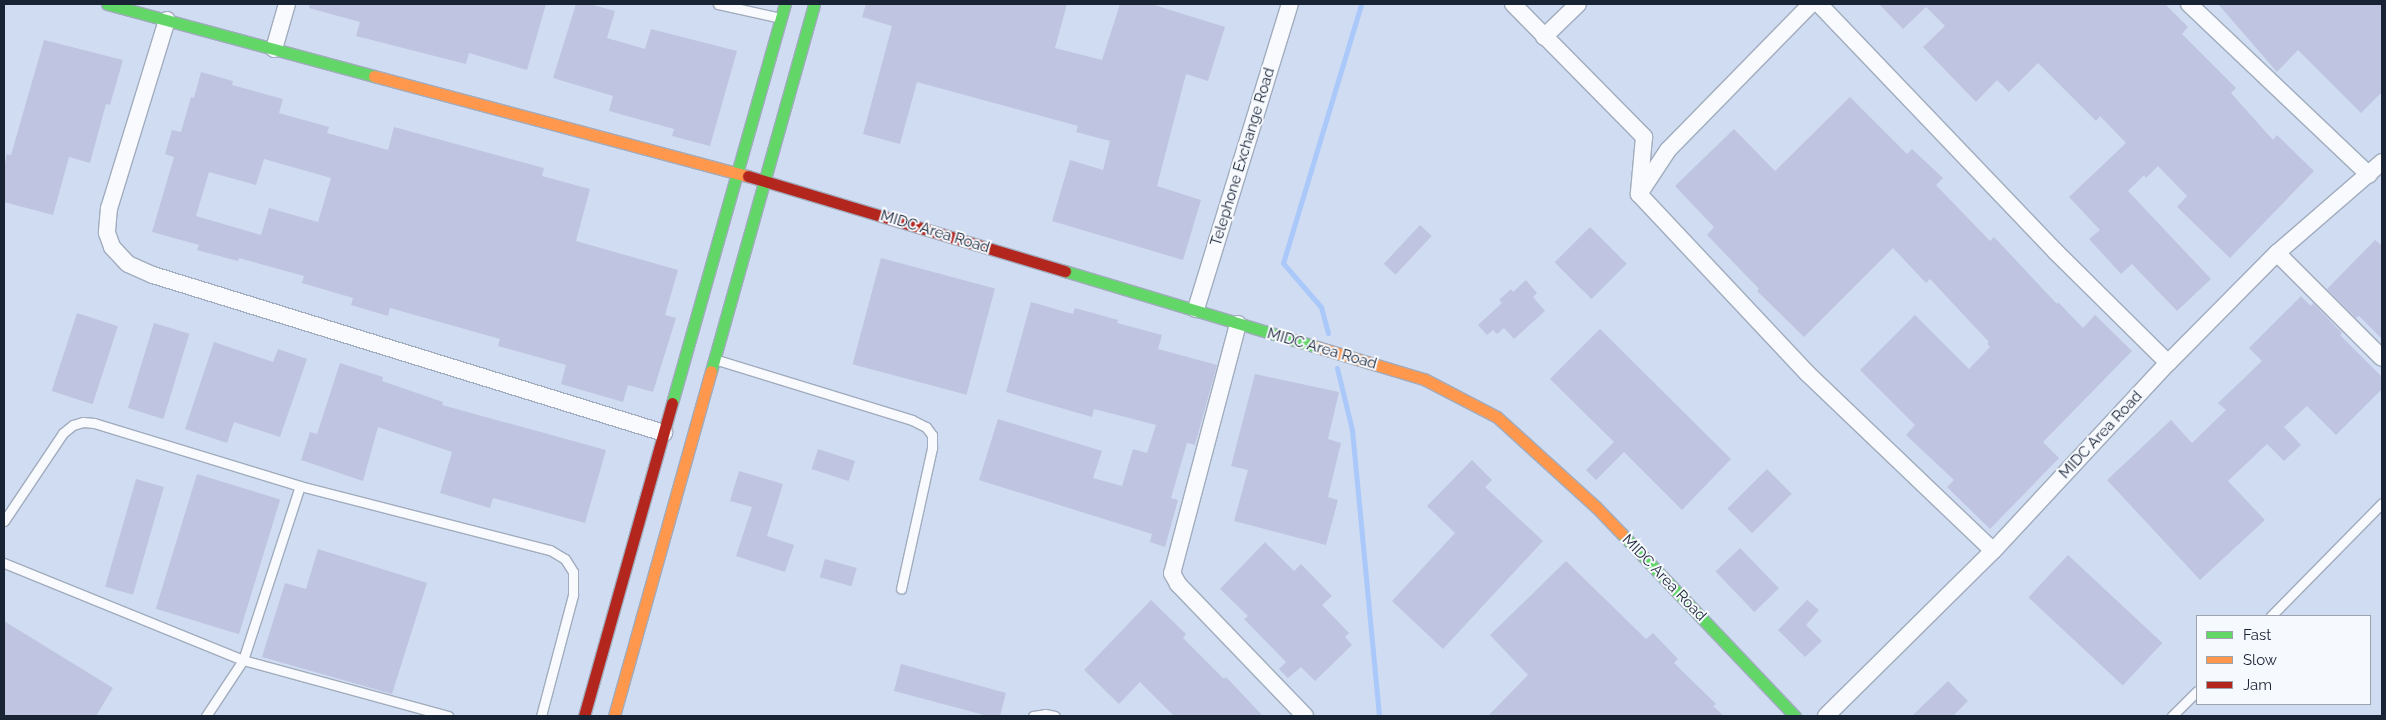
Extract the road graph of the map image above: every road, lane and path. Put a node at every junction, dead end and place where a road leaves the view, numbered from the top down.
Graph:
1 (107, 4) edge
2 (287, 4) edge
3 (718, 4) edge
4 (785, 4) edge
5 (814, 4) edge
6 (1290, 4) edge
7 (1513, 4) edge
8 (1578, 4) edge
9 (1811, 4) edge
10 (1819, 4) edge
11 (2189, 4) edge
12 (781, 18) junction
13 (167, 20) junction
14 (1544, 37) junction
15 (789, 40) junction
16 (274, 49) junction
17 (2382, 162) edge
18 (737, 173) junction
19 (2369, 175) junction
20 (764, 181) junction
21 (1639, 194) junction
22 (2277, 253) junction
23 (1196, 309) junction
24 (1238, 324) junction
25 (2382, 358) edge
26 (714, 359) junction
27 (2168, 363) junction
28 (664, 433) junction
29 (300, 486) junction
30 (2382, 503) edge
31 (4, 522) edge
32 (1993, 551) junction
33 (4, 563) edge
34 (901, 589) dead end
35 (2271, 615) edge
36 (243, 660) junction
37 (2196, 692) edge
38 (206, 716) edge
39 (448, 716) edge
40 (541, 716) edge
41 (584, 716) edge
42 (614, 716) edge
43 (1033, 716) edge
44 (1055, 716) edge
45 (1305, 716) edge
46 (1795, 716) edge
47 (1826, 716) edge
48 (2172, 716) edge

1 - 13 street, MIDC Area Road
2 - 16 street
3 - 12 lane
4 - 12 street
5 - 15 street
6 - 23 street, Telephone Exchange Road
7 - 14 street
8 - 14 street
9 - 21 street
10 - 27 street
11 - 19 street
12 - 15 street
13 - 16 street, MIDC Area Road
13 - 28 street
14 - 21 street
15 - 18 street
15 - 20 street
16 - 18 street, MIDC Area Road
17 - 19 street, MIDC Area Road
18 - 20 street, MIDC Area Road
18 - 28 street
19 - 22 street, MIDC Area Road
20 - 23 street, MIDC Area Road
20 - 26 street
21 - 32 street
22 - 25 street
22 - 27 street, MIDC Area Road
23 - 24 street, MIDC Area Road
24 - 45 street
24 - 46 street, MIDC Area Road
26 - 34 lane
26 - 42 street
27 - 32 street, MIDC Area Road
28 - 41 street
29 - 31 lane
29 - 36 lane
29 - 40 lane
30 - 35 lane
32 - 47 street, MIDC Area Road
33 - 36 lane
36 - 38 lane
36 - 39 lane
37 - 48 lane
43 - 44 lane

